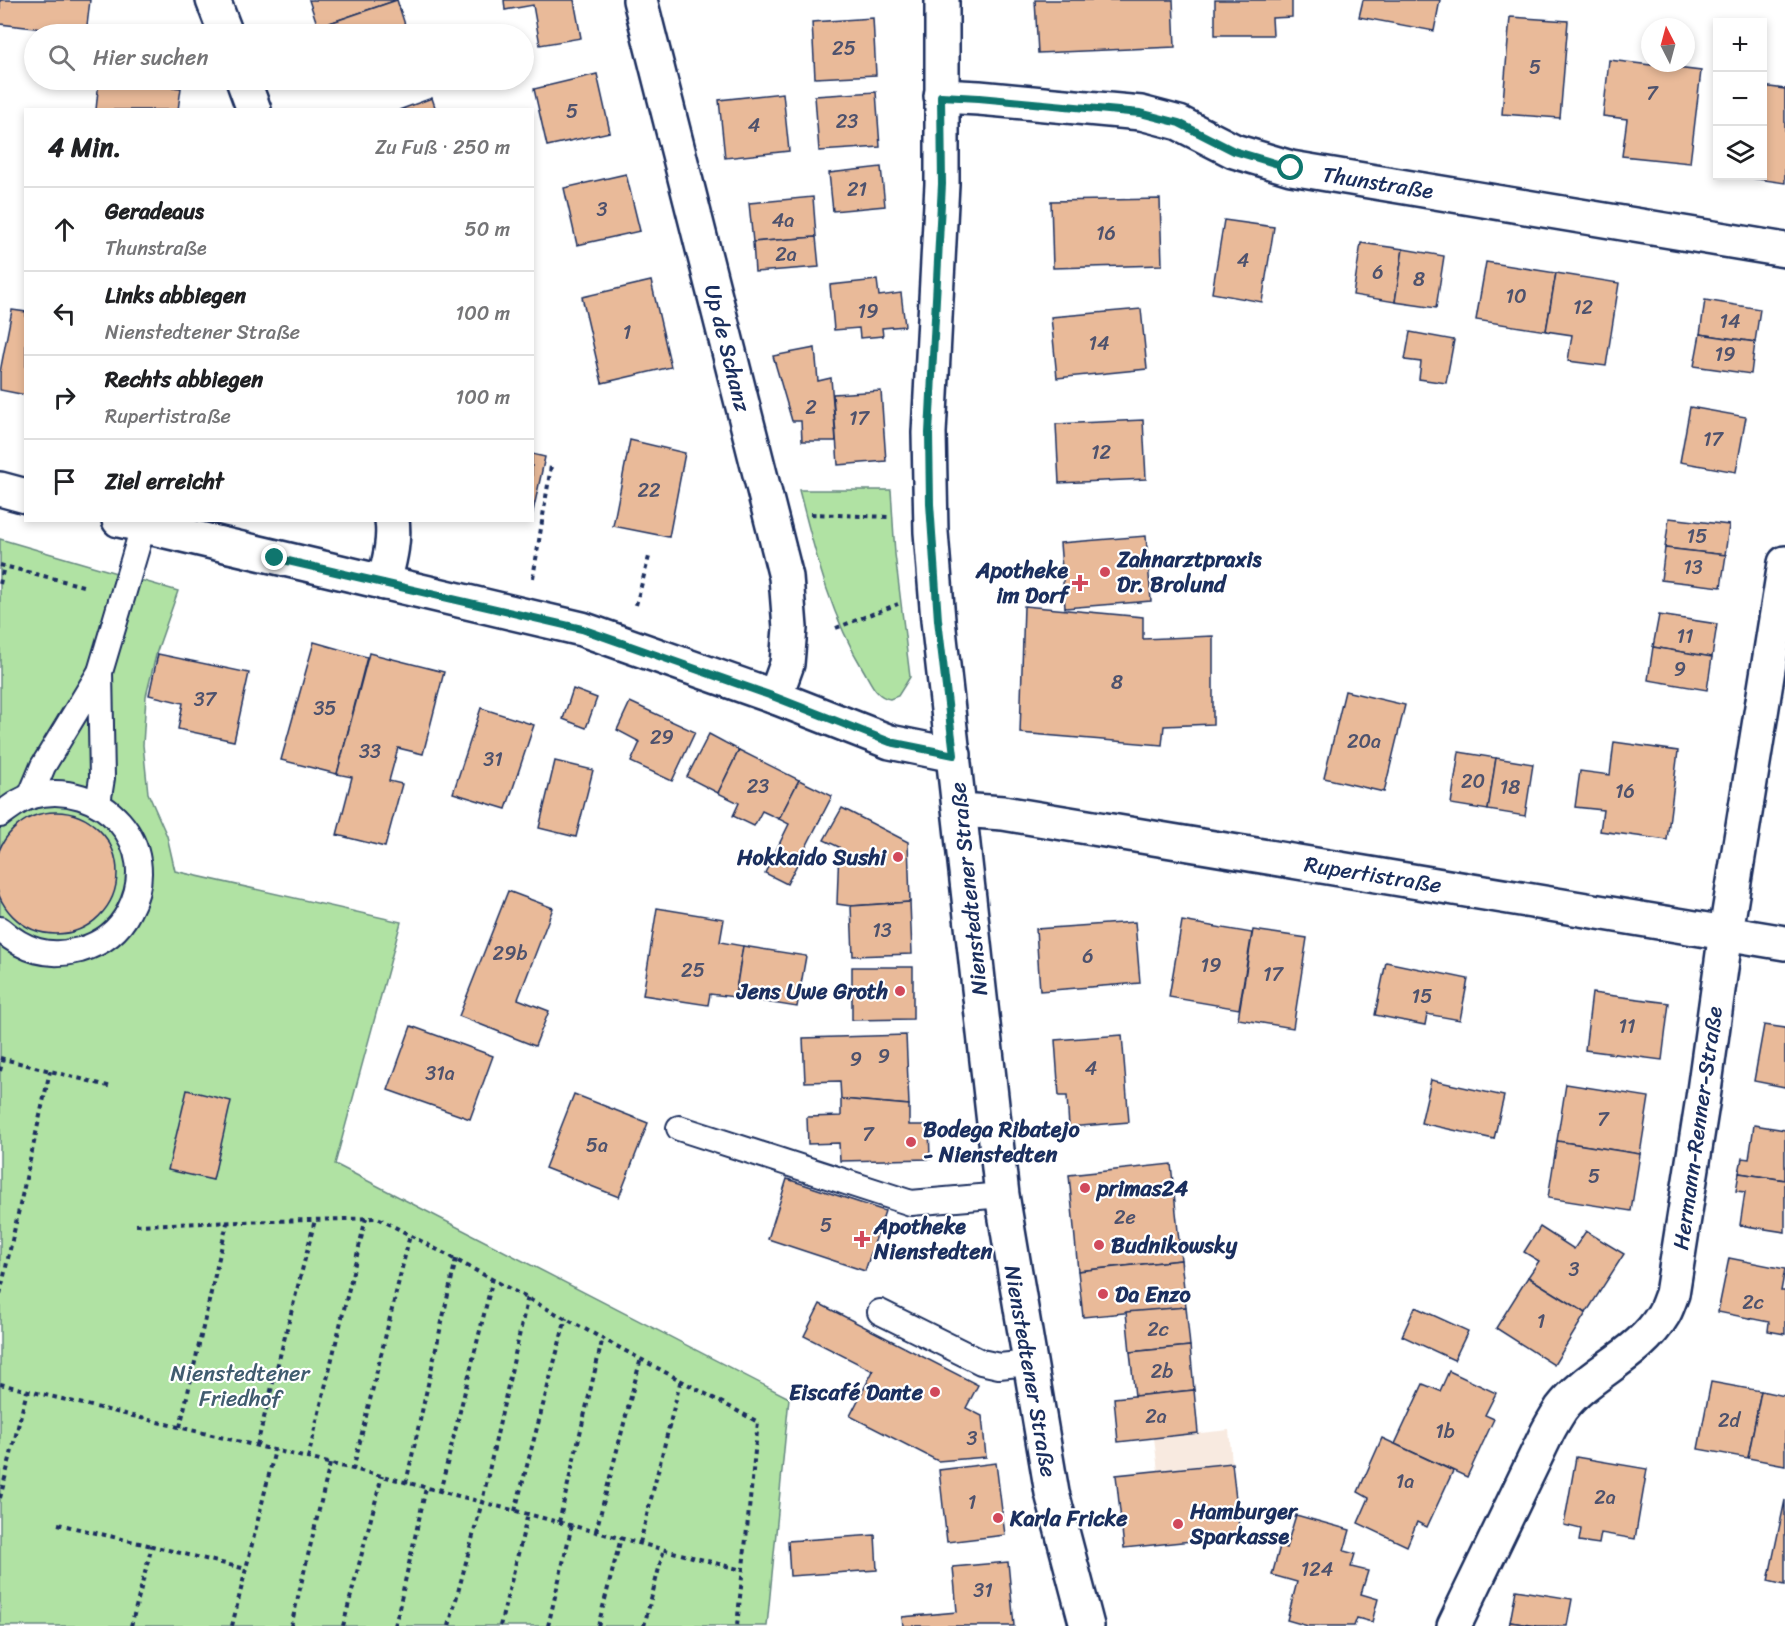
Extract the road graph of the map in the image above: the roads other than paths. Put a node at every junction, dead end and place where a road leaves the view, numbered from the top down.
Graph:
1 (213, 0) edge
2 (640, 0) edge
3 (942, 0) edge
4 (222, 24) edge
5 (247, 90) edge
6 (941, 96) junction
7 (253, 108) edge
8 (1785, 249) edge
9 (0, 489) edge
10 (24, 495) edge
11 (392, 522) edge
12 (131, 524) edge
13 (1785, 563) edge
14 (384, 583) junction
15 (100, 672) junction
16 (775, 697) junction
17 (954, 755) junction
18 (30, 797) junction
19 (98, 803) junction
20 (960, 810) junction
21 (0, 815) edge
22 (0, 929) edge
23 (1726, 932) junction
24 (1785, 943) edge
25 (679, 1128) dead end
26 (1002, 1196) junction
27 (880, 1312) dead end
28 (1030, 1363) junction
29 (1087, 1626) edge
30 (1454, 1626) edge

1 - 4 street
2 - 16 street, Up de Schanz
3 - 6 street, Nienstedtener Straße
5 - 7 street
6 - 8 street, Thunstraße
6 - 17 street, Nienstedtener Straße
9 - 10 street
11 - 14 street
12 - 14 street
12 - 15 lane
13 - 23 street, Hermann-Renner-Straße
14 - 16 street
15 - 18 lane
15 - 19 lane
16 - 17 street
17 - 20 street, Nienstedtener Straße
18 - 19 lane
18 - 21 lane
19 - 22 lane
20 - 23 street, Rupertistraße
20 - 26 street, Nienstedtener Straße
23 - 24 street, Rupertistraße
23 - 30 street, Hermann-Renner-Straße
25 - 26 lane
26 - 28 street, Nienstedtener Straße
27 - 28 lane
28 - 29 street, Nienstedtener Straße

